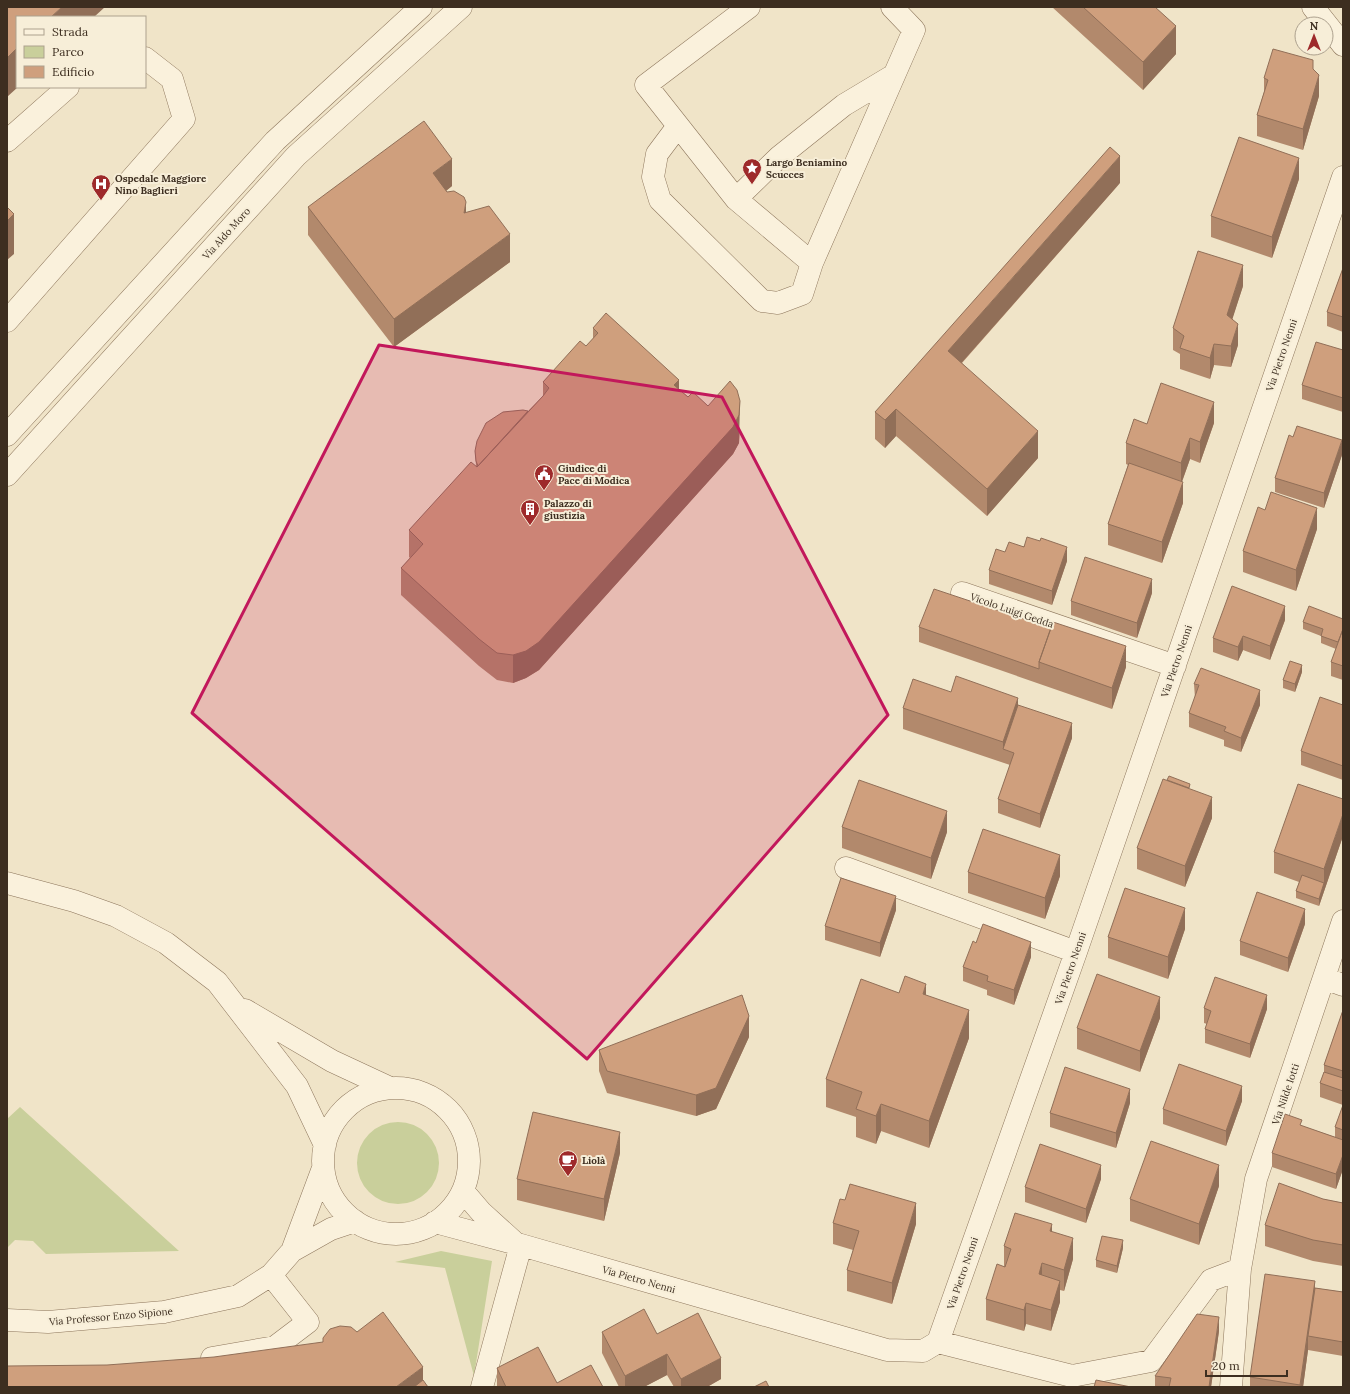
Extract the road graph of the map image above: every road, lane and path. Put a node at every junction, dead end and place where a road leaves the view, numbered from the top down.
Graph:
1 (420, 7) edge
2 (461, 7) edge
3 (749, 7) edge
4 (892, 7) edge
5 (1313, 7) edge
6 (1343, 45) edge
7 (146, 59) edge
8 (894, 75) junction
9 (67, 88) edge
10 (678, 126) junction
11 (7, 141) edge
12 (1343, 177) edge
13 (736, 199) junction
14 (812, 263) junction
15 (7, 321) edge
16 (7, 435) edge
17 (7, 475) edge
18 (962, 593) dead end
19 (1174, 666) junction
20 (846, 868) dead end
21 (7, 883) edge
22 (1343, 921) edge
23 (1076, 952) junction
24 (1334, 982) edge
25 (236, 1004) junction
26 (390, 1088) junction
27 (324, 1145) junction
28 (323, 1168) junction
29 (463, 1191) junction
30 (355, 1221) junction
31 (435, 1222) junction
32 (518, 1244) junction
33 (292, 1251) junction
34 (1240, 1269) junction
35 (271, 1275) junction
36 (7, 1320) edge
37 (938, 1342) junction
38 (197, 1360) edge
39 (482, 1387) edge
40 (1231, 1387) edge

1 - 16 street
2 - 17 street, Via Aldo Moro
3 - 10 street
4 - 8 street
5 - 6 street
7 - 15 street
8 - 13 street
8 - 14 street
9 - 11 street
10 - 13 street
10 - 14 street
12 - 19 street, Via Pietro Nenni
13 - 14 street
18 - 19 street, Vicolo Luigi Gedda
19 - 23 street, Via Pietro Nenni
20 - 23 street
21 - 25 street
22 - 24 street, Via Nilde Iotti
23 - 37 street, Via Pietro Nenni
24 - 34 street, Via Nilde Iotti
25 - 26 street
25 - 27 street
26 - 27 street
26 - 29 street
27 - 28 street
28 - 30 street
28 - 33 street
29 - 31 street
29 - 32 street
30 - 31 street
30 - 33 street
31 - 32 street, Via Pietro Nenni
32 - 37 street, Via Pietro Nenni
32 - 39 street
33 - 35 street, Via Professor Enzo Sipione
34 - 37 street
34 - 40 street, Via Nilde Iotti
35 - 36 street, Via Professor Enzo Sipione
35 - 38 street

